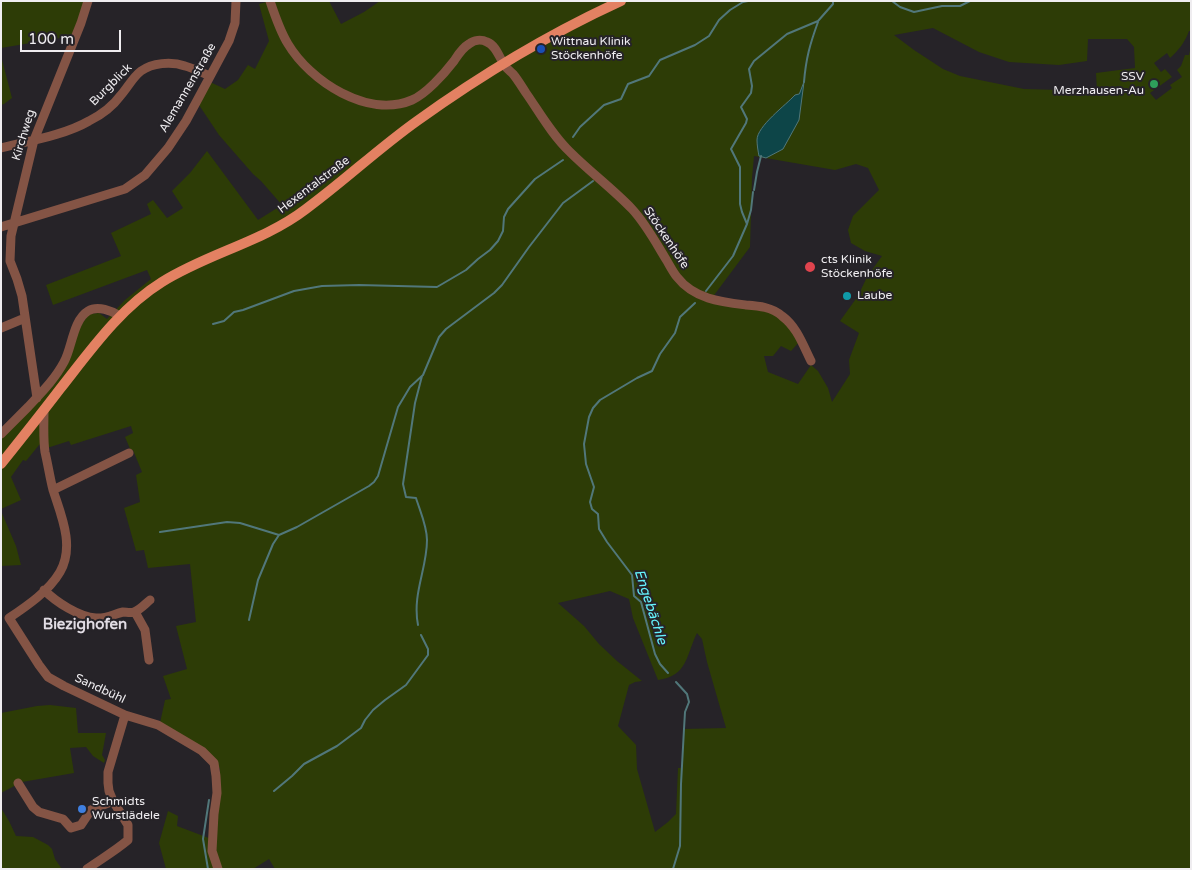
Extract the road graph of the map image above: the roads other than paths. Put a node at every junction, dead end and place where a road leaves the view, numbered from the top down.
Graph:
1 (88, 1) edge
2 (236, 1) edge
3 (270, 1) edge
4 (621, 1) edge
5 (504, 64) junction
6 (210, 76) junction
7 (34, 140) junction
8 (1, 148) edge
9 (14, 223) junction
10 (1, 227) edge
11 (120, 316) junction
12 (25, 318) junction
13 (1, 328) edge
14 (811, 361) dead end
15 (37, 398) junction
16 (44, 410) junction
17 (2, 430) edge
18 (129, 453) dead end
19 (1, 464) edge
20 (53, 490) junction
21 (44, 590) junction
22 (150, 600) dead end
23 (135, 612) junction
24 (5, 617) edge
25 (150, 660) dead end
26 (125, 715) junction
27 (18, 783) dead end
28 (113, 801) junction
29 (87, 869) edge
30 (218, 869) edge

1 - 7 street, Kirchweg
2 - 6 street, Alemannenstraße
3 - 5 street, Stöckenhöfe
4 - 5 main road, Hexentalstraße
5 - 11 main road, Hexentalstraße
5 - 14 street, Stöckenhöfe
6 - 7 street, Burgblick
6 - 9 street, Alemannenstraße
7 - 8 street, Burgblick
7 - 9 street, Kirchweg
9 - 10 street, Alemannenstraße
9 - 12 street, Kirchweg
11 - 15 street
11 - 16 main road, Hexentalstraße
12 - 13 street
12 - 15 street, Kirchweg
15 - 17 street
16 - 19 main road, Hexentalstraße
16 - 20 street
18 - 20 street
20 - 21 street
21 - 23 street
21 - 24 street
22 - 23 street
23 - 25 street
24 - 26 street, Sandbühl
26 - 28 street, Sandbühl
26 - 30 street
27 - 28 street
28 - 29 street, Sandbühl

